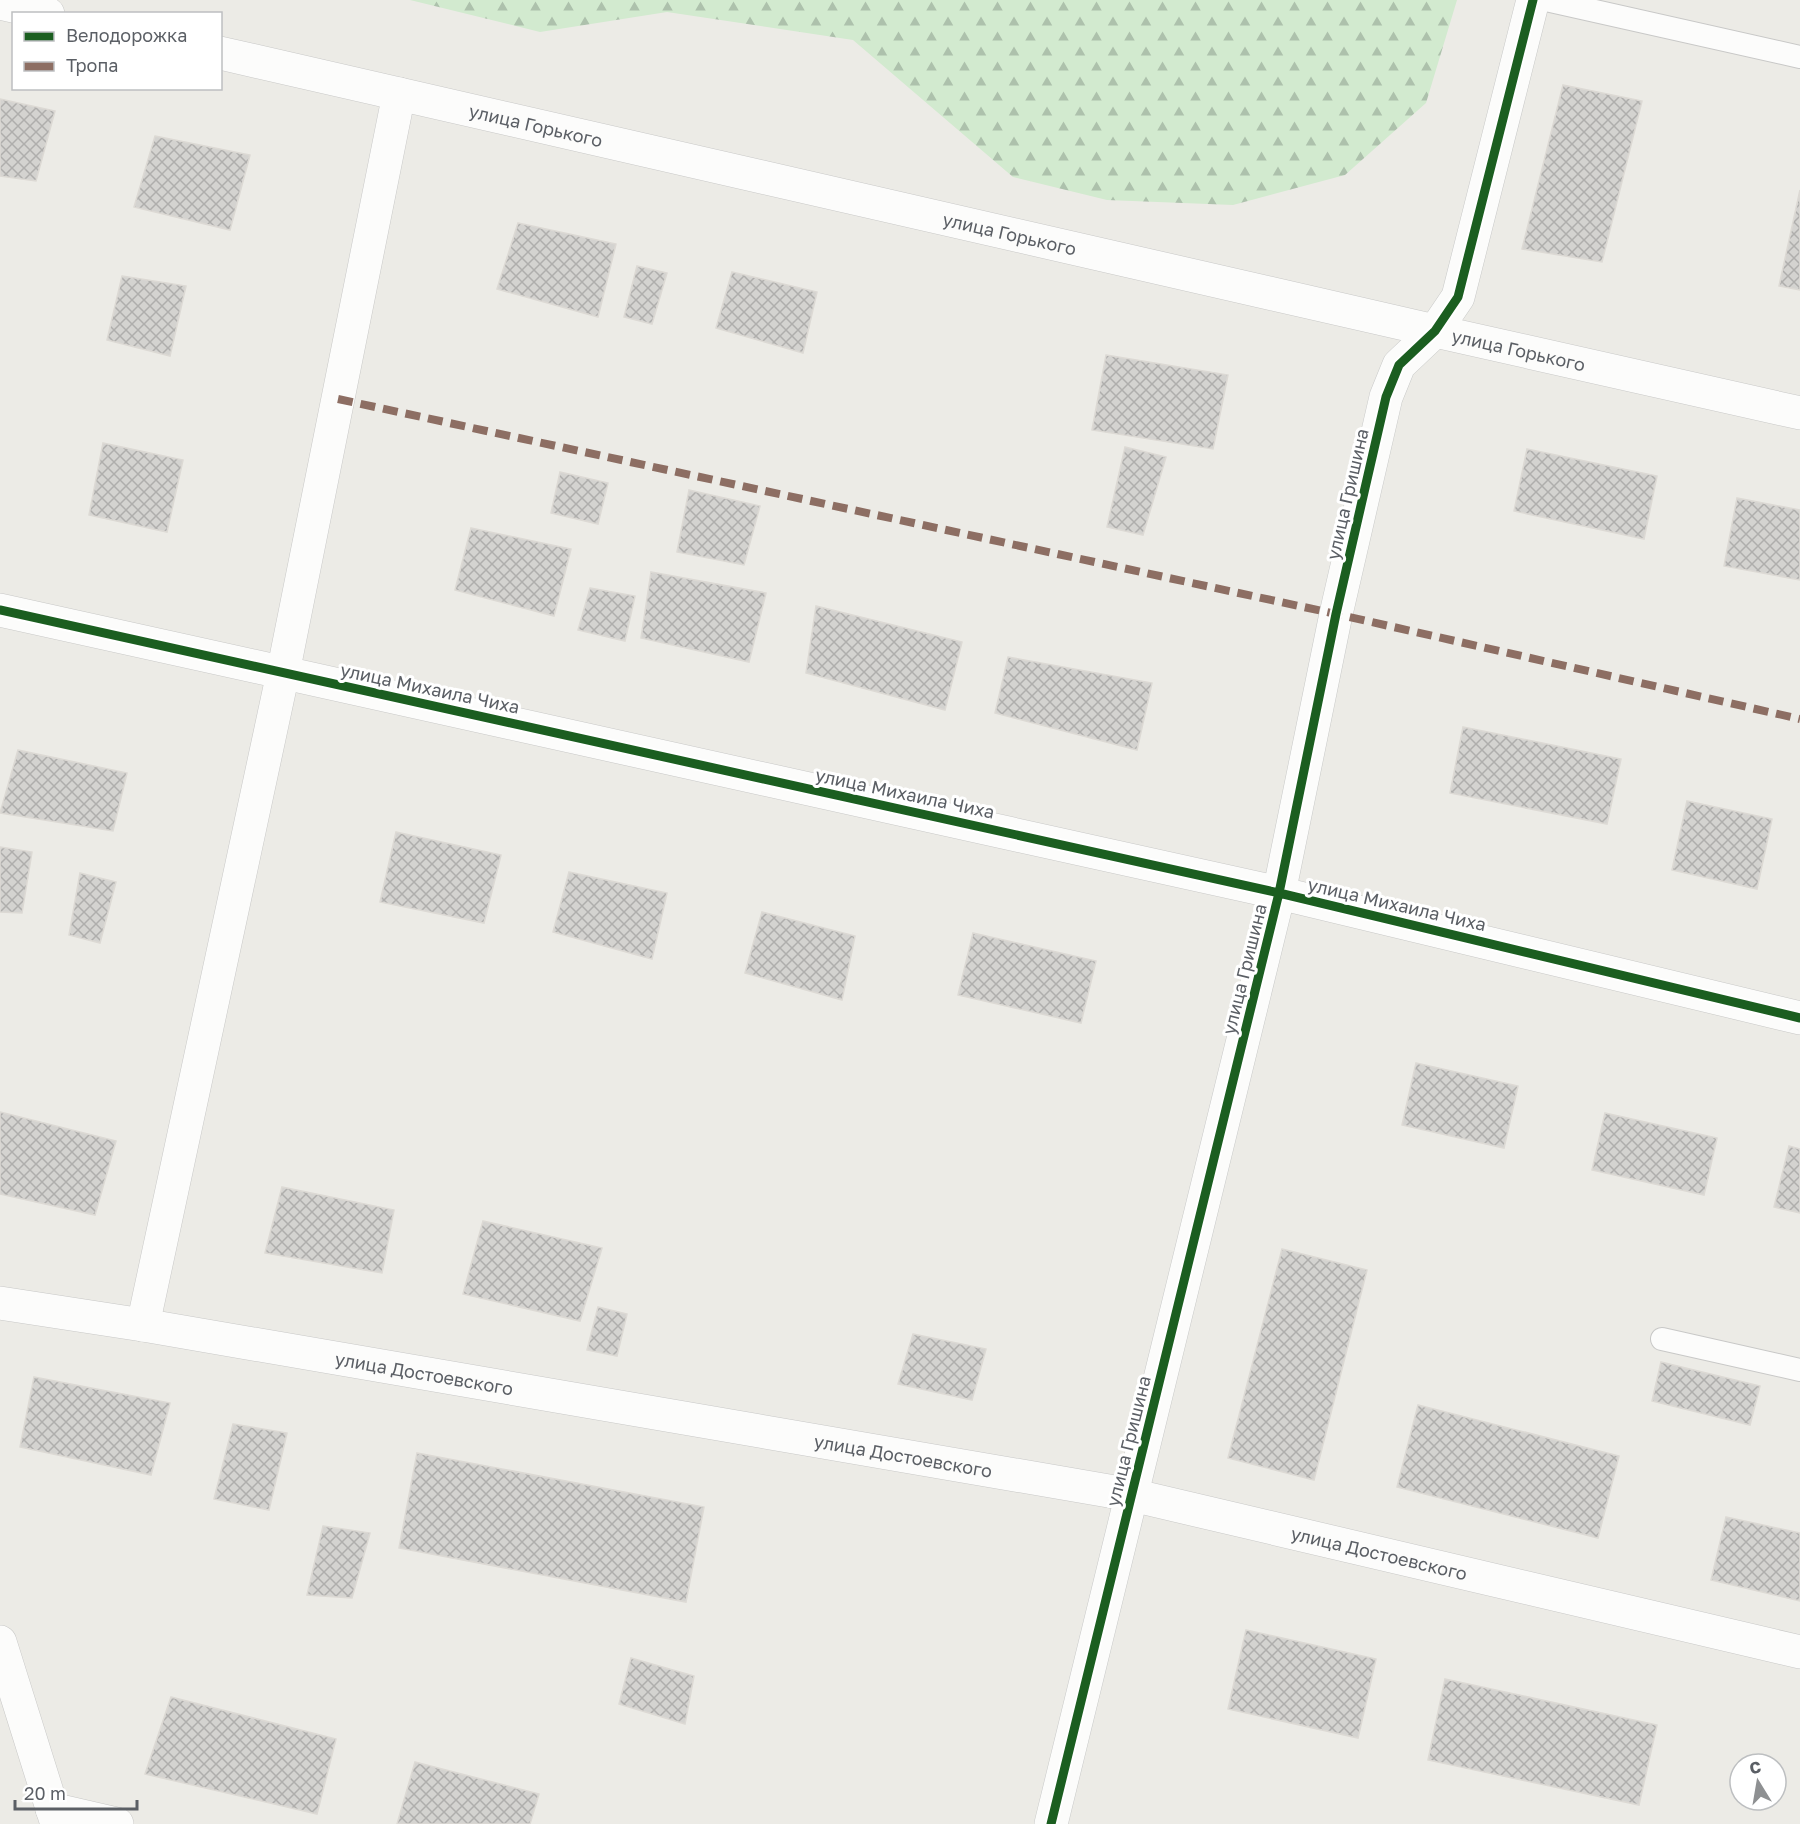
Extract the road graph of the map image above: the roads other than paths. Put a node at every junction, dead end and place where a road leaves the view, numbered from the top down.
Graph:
1 (1533, 0) edge
2 (1546, 0) edge
3 (0, 3) edge
4 (39, 12) edge
5 (222, 53) edge
6 (1800, 57) edge
7 (399, 94) junction
8 (1435, 331) junction
9 (1800, 412) edge
10 (0, 610) edge
11 (283, 673) junction
12 (1279, 893) junction
13 (1800, 1018) edge
14 (0, 1303) edge
15 (143, 1325) junction
16 (1662, 1339) dead end
17 (1800, 1370) edge
18 (1132, 1495) junction
19 (0, 1642) edge
20 (1800, 1652) edge
21 (54, 1816) edge
22 (117, 1824) edge
23 (1051, 1824) edge

1 - 8 street, улица Гришина
2 - 6 lane
3 - 4 street
5 - 7 street, улица Горького
7 - 8 street, улица Горького
7 - 11 street
8 - 9 street, улица Горького
8 - 12 street, улица Гришина
10 - 11 street, улица Михаила Чиха
11 - 12 street, улица Михаила Чиха
11 - 15 street
12 - 13 street, улица Михаила Чиха
12 - 18 street, улица Гришина
14 - 15 street, улица Достоевского
15 - 18 street, улица Достоевского
16 - 17 lane
18 - 20 street, улица Достоевского
18 - 23 street, улица Гришина
19 - 21 street
21 - 22 street

